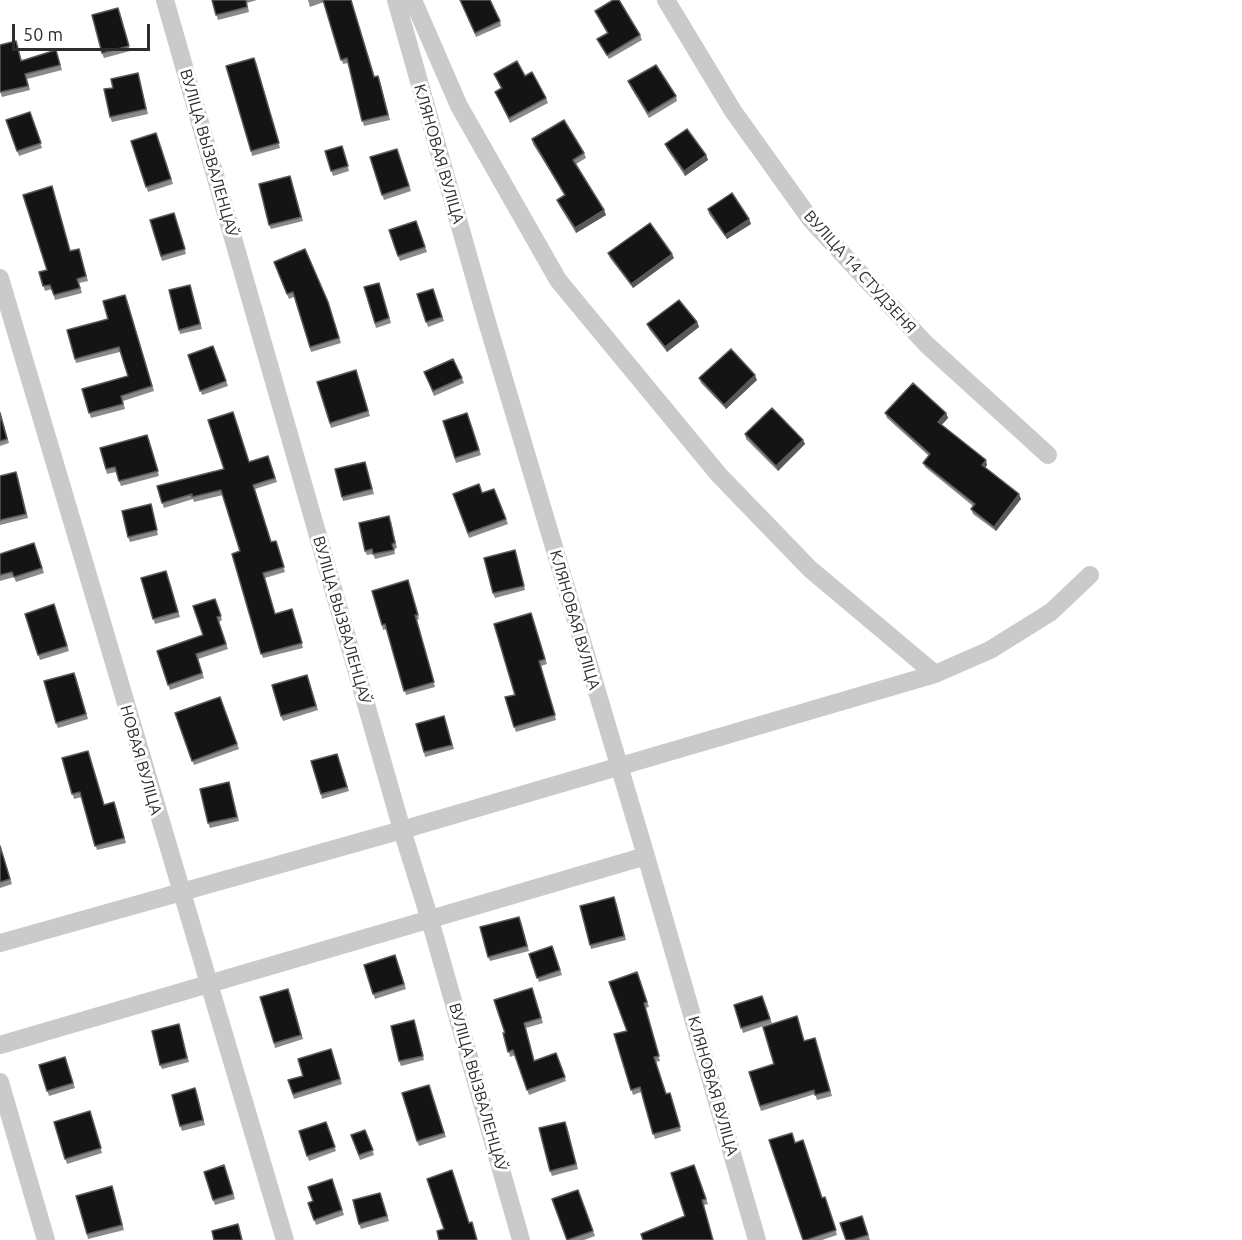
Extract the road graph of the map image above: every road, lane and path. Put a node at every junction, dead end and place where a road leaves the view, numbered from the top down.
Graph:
1 (165, 0) edge
2 (396, 0) edge
3 (413, 0) edge
4 (666, 0) edge
5 (0, 278) edge
6 (1048, 455) dead end
7 (1090, 575) dead end
8 (935, 674) junction
9 (618, 766) junction
10 (402, 830) junction
11 (646, 856) junction
12 (180, 892) junction
13 (430, 920) junction
14 (0, 943) edge
15 (210, 984) junction
16 (0, 1045) edge
17 (0, 1082) edge
18 (46, 1240) edge
19 (285, 1240) edge
20 (521, 1240) edge
21 (757, 1240) edge

1 - 10 street, ВУЛІЦА ВЫЗВАЛЕНЦАЎ
2 - 9 street, КЛЯНОВАЯ ВУЛІЦА
3 - 8 street, КЛЯНОВАЯ ВУЛІЦА
4 - 6 street, ВУЛІЦА 14 СТУДЗЕНЯ
5 - 12 street, НОВАЯ ВУЛІЦА
7 - 8 street
8 - 9 street
9 - 10 street
9 - 11 street, КЛЯНОВАЯ ВУЛІЦА
10 - 12 street
10 - 13 street, ВУЛІЦА ВЫЗВАЛЕНЦАЎ
11 - 13 street
11 - 21 street, КЛЯНОВАЯ ВУЛІЦА
12 - 14 street
12 - 15 street, НОВАЯ ВУЛІЦА
13 - 15 street
13 - 20 street, ВУЛІЦА ВЫЗВАЛЕНЦАЎ
15 - 16 street
15 - 19 street, НОВАЯ ВУЛІЦА
17 - 18 street

